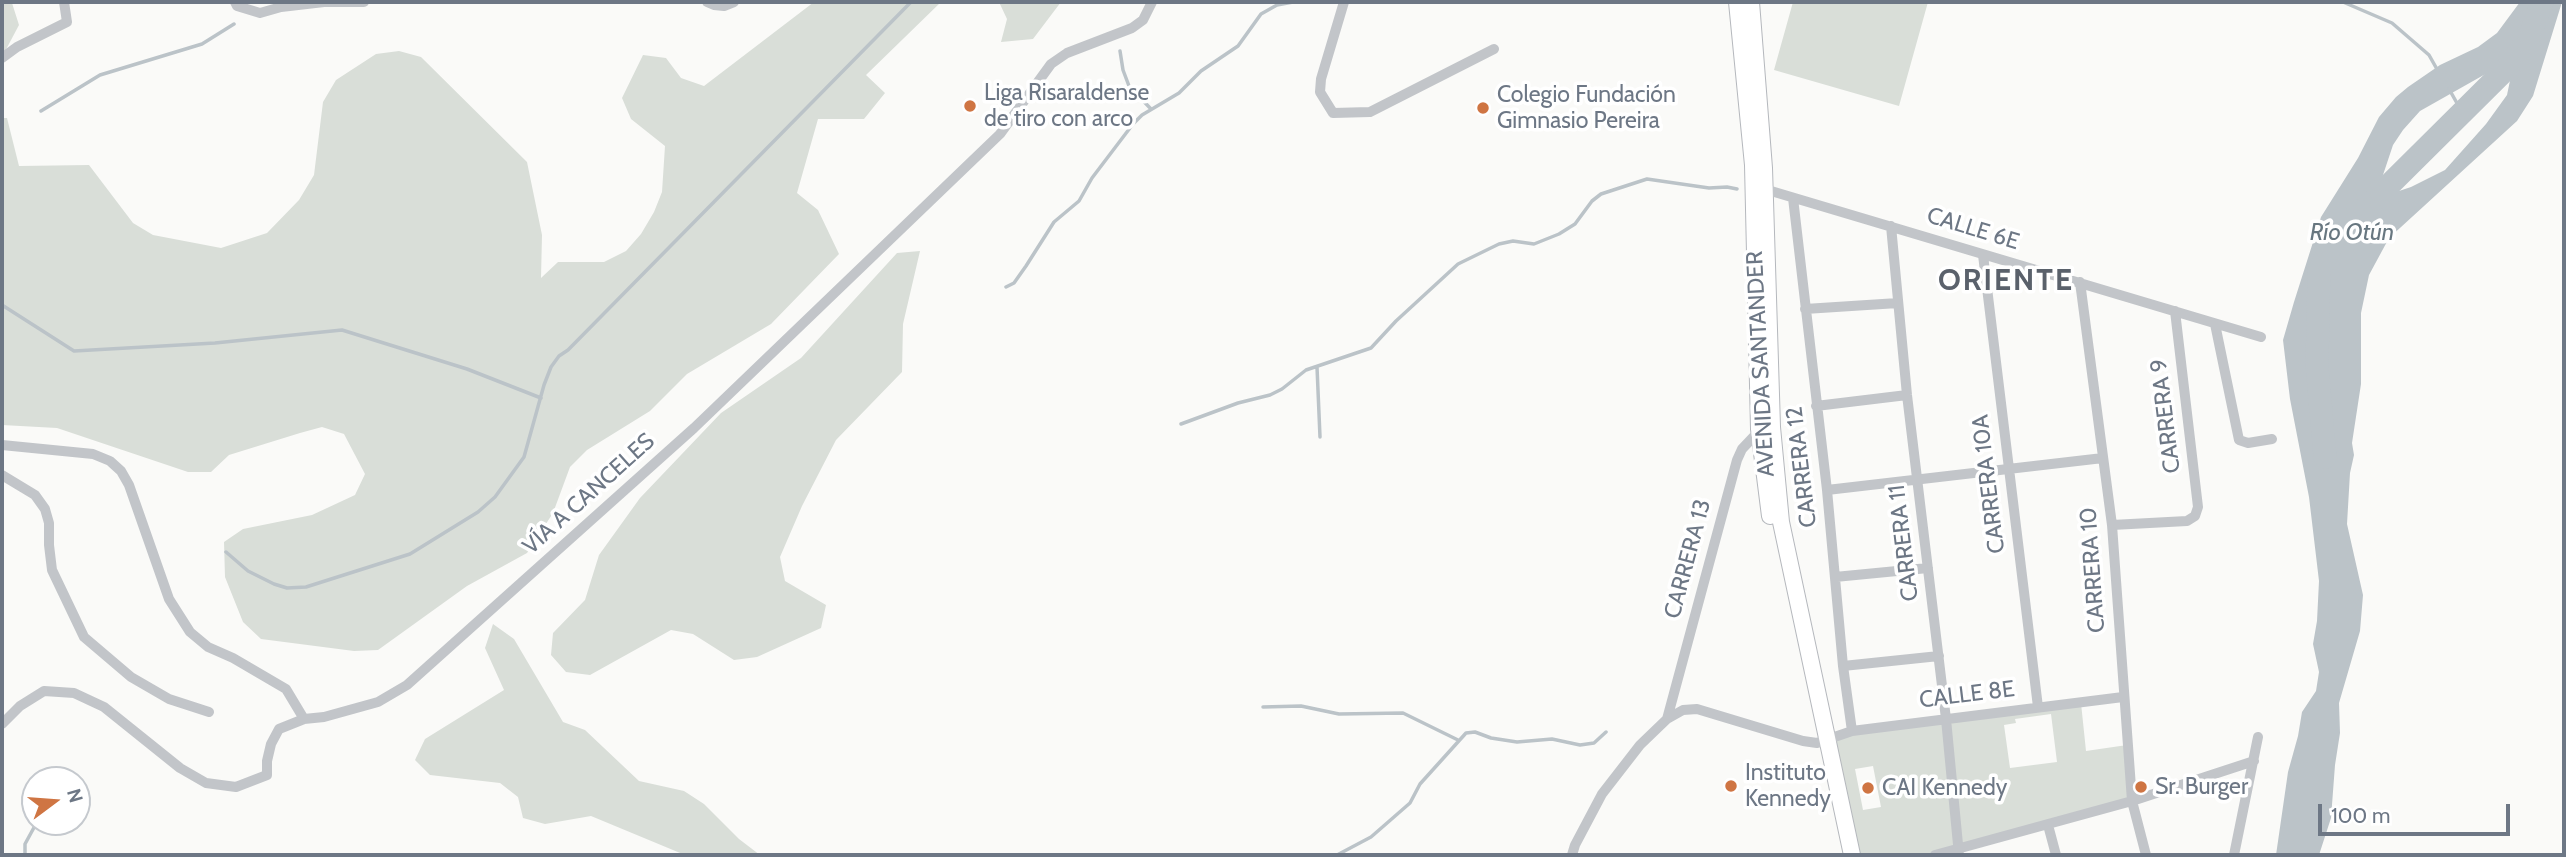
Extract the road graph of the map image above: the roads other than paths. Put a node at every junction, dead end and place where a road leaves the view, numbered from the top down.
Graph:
1 (64, 2) edge
2 (234, 2) edge
3 (364, 2) edge
4 (707, 2) edge
5 (734, 2) edge
6 (1152, 2) edge
7 (1344, 2) edge
8 (1737, 2) edge
9 (1751, 2) edge
10 (1494, 49) dead end
11 (2, 58) edge
12 (1759, 187) junction
13 (1793, 198) junction
14 (1891, 226) junction
15 (1983, 255) junction
16 (2080, 282) junction
17 (1898, 303) junction
18 (1805, 309) junction
19 (2175, 311) junction
20 (2215, 324) junction
21 (2261, 337) dead end
22 (1907, 395) junction
23 (1816, 406) junction
24 (1766, 428) junction
25 (2272, 439) dead end
26 (2, 445) edge
27 (2103, 458) junction
28 (2009, 470) junction
29 (2, 475) edge
30 (1917, 481) junction
31 (1827, 490) junction
32 (2112, 525) junction
33 (1928, 568) junction
34 (1835, 577) junction
35 (1939, 656) junction
36 (1843, 666) junction
37 (2123, 697) junction
38 (2038, 707) junction
39 (209, 712) dead end
40 (304, 719) junction
41 (1667, 719) junction
42 (1946, 719) junction
43 (2, 724) edge
44 (1852, 732) junction
45 (2258, 737) dead end
46 (1822, 742) junction
47 (2254, 761) junction
48 (2132, 802) junction
49 (2048, 825) junction
50 (1959, 852) edge
51 (1572, 855) edge
52 (1852, 855) edge
53 (1936, 855) edge
54 (2056, 855) edge
55 (2146, 855) edge
56 (2234, 855) edge

1 - 11 street
2 - 3 street
4 - 5 street
6 - 40 street, VÍA A CANCELES
7 - 10 street
8 - 12 street, AVENIDA SANTANDER
9 - 12 street, AVENIDA SANTANDER
12 - 13 street, CALLE 6E
12 - 24 street, AVENIDA SANTANDER
13 - 14 street, CALLE 6E
13 - 18 street, CARRERA 12
14 - 15 street, CALLE 6E
14 - 17 street, CARRERA 11
15 - 16 street, CALLE 6E
15 - 28 street, CARRERA 10A
16 - 19 street, CALLE 6E
16 - 27 street, CARRERA 10
17 - 18 street
17 - 22 street, CARRERA 11
18 - 23 street, CARRERA 12
19 - 20 street, CALLE 6E
19 - 32 street, CARRERA 9
20 - 21 street, CALLE 6E
20 - 25 street
22 - 23 street
22 - 30 street, CARRERA 11
23 - 31 street, CARRERA 12
24 - 41 street, CARRERA 13
24 - 46 street, AVENIDA SANTANDER
26 - 40 street
27 - 28 street
27 - 32 street, CARRERA 10
28 - 30 street
28 - 38 street, CARRERA 10A
29 - 39 street
30 - 31 street
30 - 33 street, CARRERA 11
31 - 34 street, CARRERA 12
32 - 37 street, CARRERA 10
33 - 34 street
33 - 35 street, CARRERA 11
34 - 36 street, CARRERA 12
35 - 36 street
35 - 42 street, CARRERA 11
36 - 44 street, CARRERA 12
37 - 38 street, CALLE 8E
37 - 48 street, CARRERA 10
38 - 42 street, CALLE 8E
40 - 43 street, VÍA A CANCELES
41 - 46 street
41 - 51 street
42 - 44 street, CALLE 8E
42 - 50 street, CARRERA 11
44 - 46 street, CALLE 8E
45 - 47 street
46 - 52 street, AVENIDA SANTANDER
47 - 48 street
47 - 56 street
48 - 49 street
48 - 55 street, CARRERA 10
49 - 50 street
49 - 54 street
50 - 53 street

